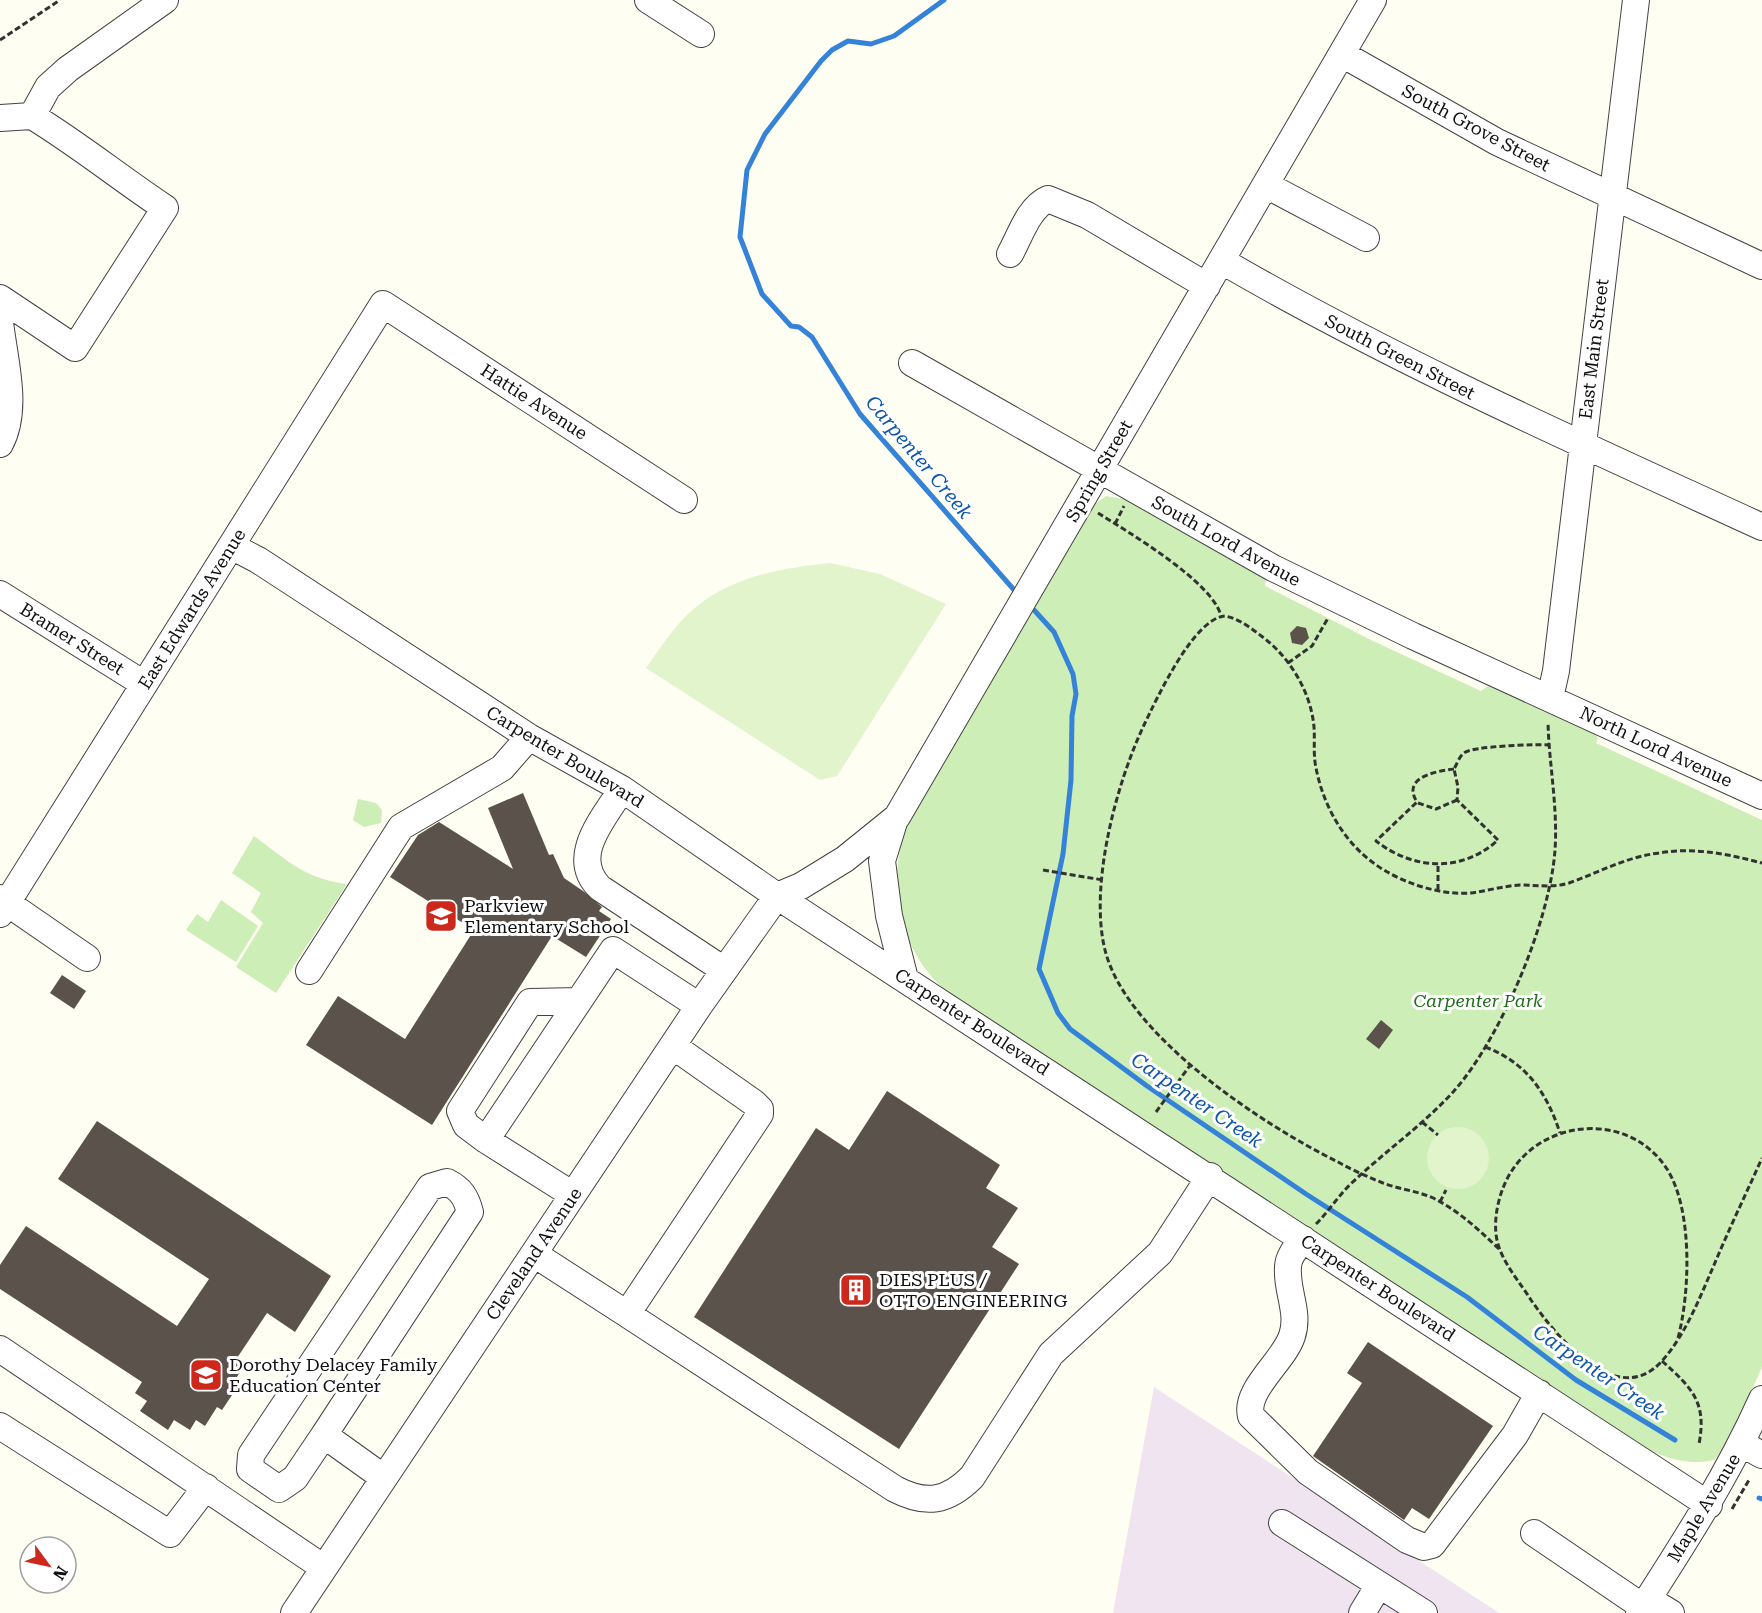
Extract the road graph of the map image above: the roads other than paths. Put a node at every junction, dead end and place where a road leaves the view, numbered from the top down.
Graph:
1 (165, 0) edge
2 (648, 0) edge
3 (1373, 0) edge
4 (1636, 0) edge
5 (701, 34) dead end
6 (1342, 54) junction
7 (32, 116) junction
8 (0, 118) edge
9 (1266, 185) junction
10 (1612, 196) junction
11 (1366, 238) dead end
12 (1010, 254) dead end
13 (1759, 256) edge
14 (1222, 261) junction
15 (1207, 286) junction
16 (0, 298) edge
17 (383, 304) joint
18 (0, 322) edge
19 (912, 363) dead end
20 (0, 444) edge
21 (1582, 445) junction
22 (1100, 470) junction
23 (684, 500) dead end
24 (1762, 527) edge
25 (231, 546) junction
26 (0, 594) edge
27 (144, 684) junction
28 (1550, 698) junction
29 (529, 737) junction
30 (621, 789) junction
31 (1762, 796) edge
32 (897, 817) junction
33 (777, 896) junction
34 (2, 905) edge
35 (87, 958) dead end
36 (309, 970) dead end
37 (724, 970) junction
38 (905, 979) junction
39 (579, 1001) junction
40 (699, 1006) junction
41 (673, 1046) junction
42 (486, 1140) junction
43 (1210, 1176) junction
44 (573, 1195) junction
45 (1303, 1239) junction
46 (534, 1254) junction
47 (627, 1314) junction
48 (0, 1349) edge
49 (1539, 1394) junction
50 (1762, 1399) edge
51 (0, 1426) edge
52 (324, 1435) junction
53 (1752, 1449) edge
54 (384, 1478) junction
55 (206, 1487) junction
56 (1709, 1505) junction
57 (1282, 1522) dead end
58 (1534, 1533) dead end
59 (324, 1568) junction
60 (1379, 1585) junction
61 (1643, 1606) edge
62 (294, 1613) edge
63 (1362, 1613) edge
64 (1424, 1613) edge
65 (1671, 1613) edge

1 - 7 street
2 - 5 street
3 - 6 street, Spring Street
4 - 10 street, East Main Street
6 - 9 street, Spring Street
6 - 10 street, South Grove Street
7 - 8 street
7 - 16 street
9 - 11 street
9 - 14 street, Spring Street
10 - 13 street, South Grove Street
10 - 21 street, East Main Street
12 - 15 street
14 - 15 street, Spring Street
14 - 21 street, South Green Street
15 - 22 street, Spring Street
17 - 23 street, Hattie Avenue
17 - 25 street, East Edwards Avenue
18 - 20 street
19 - 22 street, South Lord Avenue
21 - 24 street, South Green Street
21 - 28 street, East Main Street
22 - 28 street, South Lord Avenue
22 - 32 street, Spring Street
25 - 27 street, East Edwards Avenue
25 - 29 street, Carpenter Boulevard
26 - 27 street, Bramer Street
27 - 34 street, East Edwards Avenue
28 - 31 street, North Lord Avenue
29 - 30 street, Carpenter Boulevard
29 - 36 street
30 - 33 street, Carpenter Boulevard
30 - 37 street
32 - 33 street, Spring Street
32 - 38 street
33 - 37 street, Cleveland Avenue
33 - 38 street, Carpenter Boulevard
34 - 35 street
37 - 40 street, Cleveland Avenue
38 - 43 street, Carpenter Boulevard
39 - 40 street
39 - 42 street
39 - 42 street
40 - 41 street, Cleveland Avenue
41 - 44 street, Cleveland Avenue
41 - 47 street
42 - 44 street
43 - 45 street, Carpenter Boulevard
43 - 47 street
44 - 46 street, Cleveland Avenue
45 - 49 street, Carpenter Boulevard
45 - 49 street
46 - 47 street
46 - 54 street, Cleveland Avenue
48 - 55 street
49 - 56 street, Carpenter Boulevard
50 - 53 street, Maple Avenue
51 - 55 street
52 - 52 street
52 - 54 street
53 - 56 street, Maple Avenue
54 - 59 street, Cleveland Avenue
55 - 59 street
56 - 61 street, Maple Avenue
57 - 60 street
58 - 61 street
59 - 62 street, Cleveland Avenue
60 - 63 street
60 - 64 street
61 - 65 street

